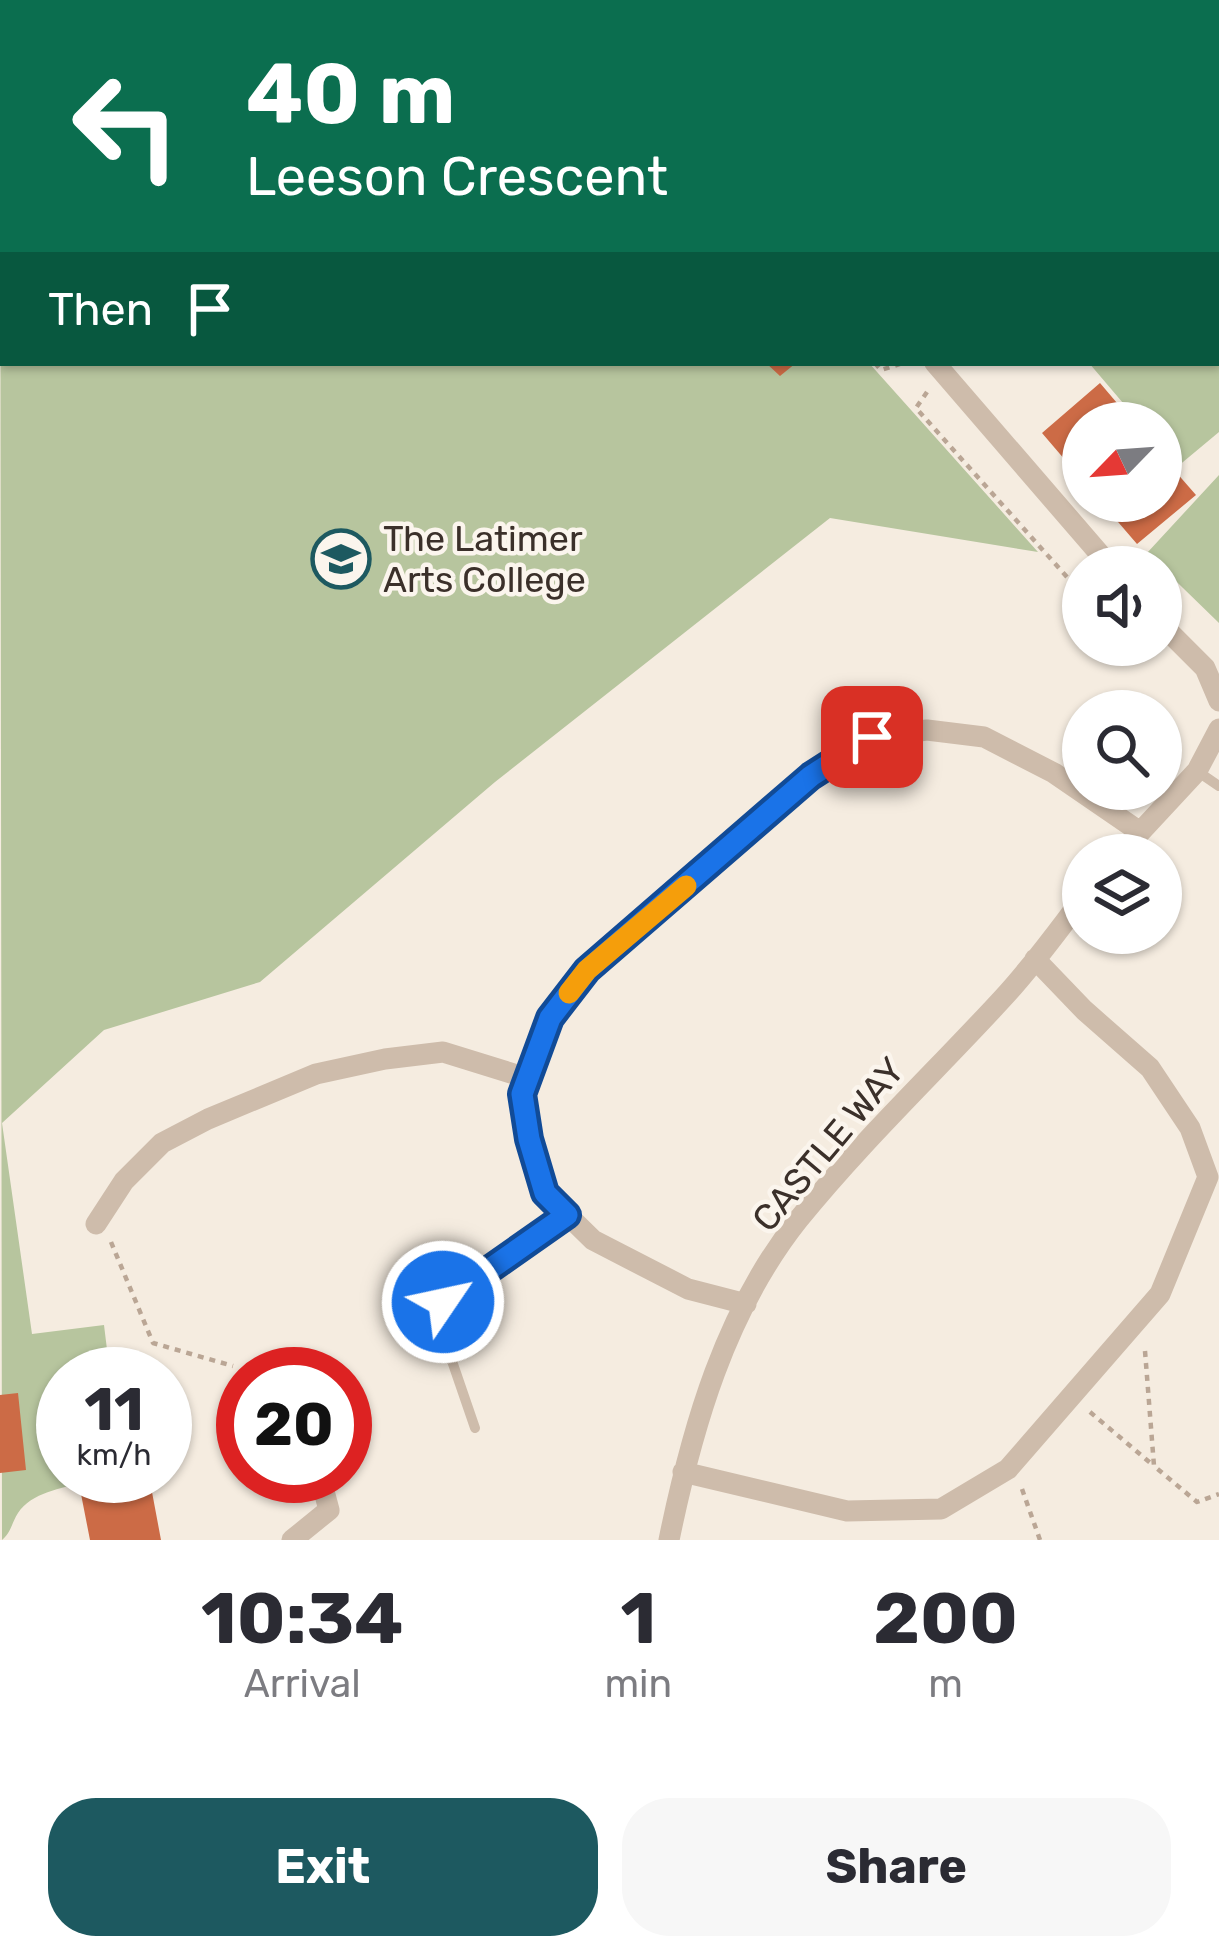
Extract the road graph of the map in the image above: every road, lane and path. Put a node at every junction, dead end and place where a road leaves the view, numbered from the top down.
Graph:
1 (937, 366) edge
2 (929, 390) dead end
3 (1093, 546) edge
4 (1062, 571) edge
5 (1182, 645) edge
6 (1219, 701) edge
7 (1216, 737) edge
8 (1197, 771) junction
9 (1219, 786) edge
10 (1140, 832) joint
11 (1062, 925) edge
12 (1036, 959) junction
13 (527, 1078) junction
14 (1213, 1177) edge
15 (567, 1215) junction
16 (96, 1224) joint
17 (746, 1304) junction
18 (1142, 1315) junction
19 (216, 1362) edge
20 (1072, 1397) junction
21 (475, 1428) dead end
22 (1013, 1463) junction
23 (1154, 1466) junction
24 (683, 1472) junction
25 (1219, 1494) edge
26 (327, 1503) edge
27 (292, 1540) edge
28 (669, 1540) edge
29 (1040, 1540) edge

1 - 3 street
2 - 4 path
5 - 6 street
7 - 8 street
8 - 9 lane
8 - 10 street
10 - 13 street
11 - 12 street, CASTLE WAY
12 - 14 street
12 - 17 street, CASTLE WAY
13 - 15 street
13 - 16 street
14 - 18 street
15 - 17 street
15 - 21 lane
16 - 19 path
17 - 24 street, CASTLE WAY
18 - 20 street
18 - 23 path
20 - 22 street
20 - 23 path
22 - 24 street
22 - 29 path
23 - 25 path
24 - 28 street, CASTLE WAY
26 - 27 street

